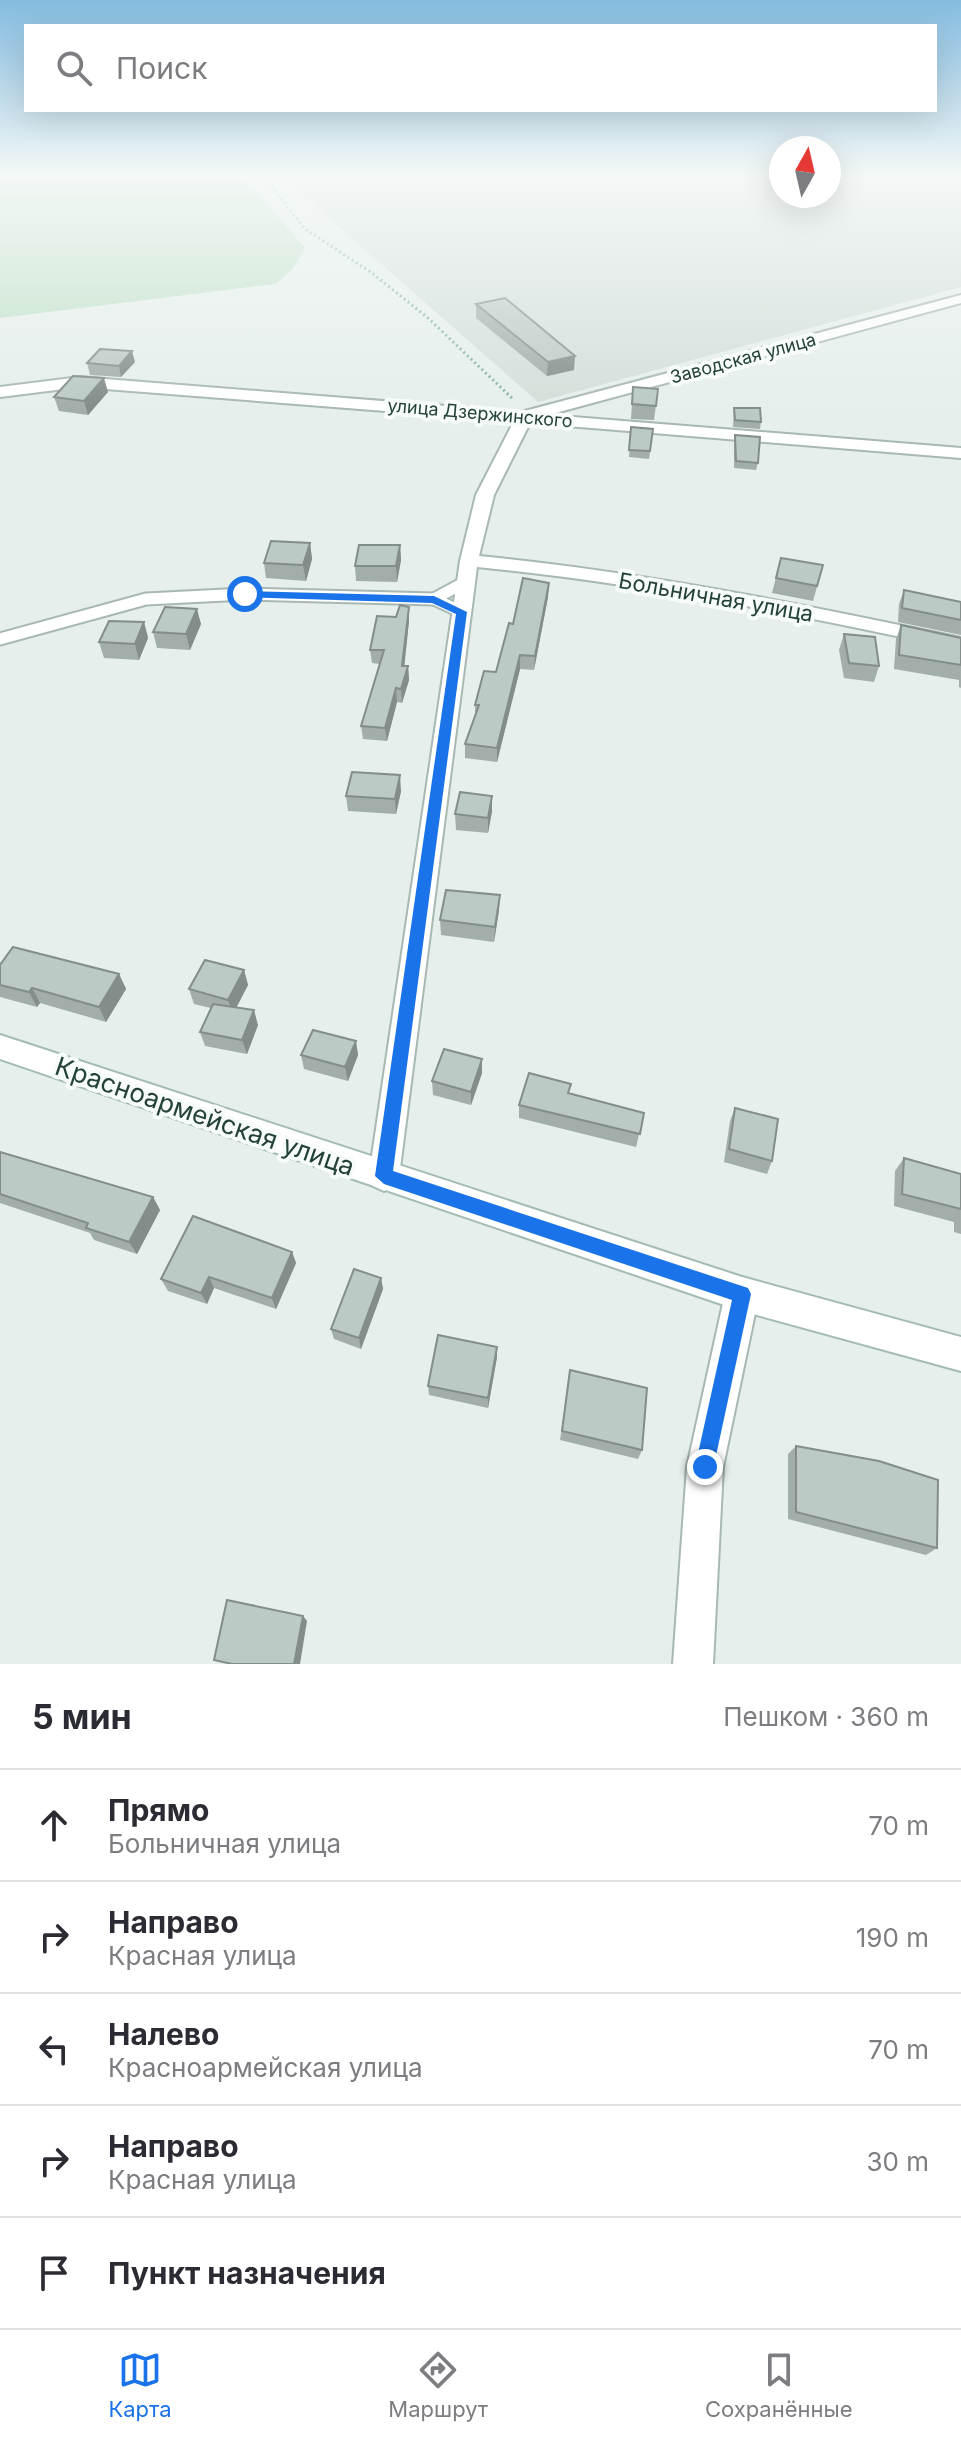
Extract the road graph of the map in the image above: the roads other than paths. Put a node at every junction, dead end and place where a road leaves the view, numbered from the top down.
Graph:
1 (961, 299) edge
2 (0, 392) edge
3 (525, 416) junction
4 (961, 453) edge
5 (468, 571) junction
6 (434, 599) junction
7 (462, 612) junction
8 (0, 639) edge
9 (961, 644) edge
10 (0, 1047) edge
11 (384, 1176) junction
12 (742, 1294) junction
13 (961, 1354) edge
14 (693, 1664) edge

1 - 3 street, Заводская улица
2 - 3 street, улица Дзержинского
3 - 4 street, улица Дзержинского
3 - 5 street
5 - 6 lane
5 - 7 street
5 - 9 street, Больничная улица
6 - 7 lane
6 - 8 lane
7 - 11 street
10 - 11 street, Красноармейская улица
11 - 12 street, Красноармейская улица
12 - 13 street, Красноармейская улица
12 - 14 street

